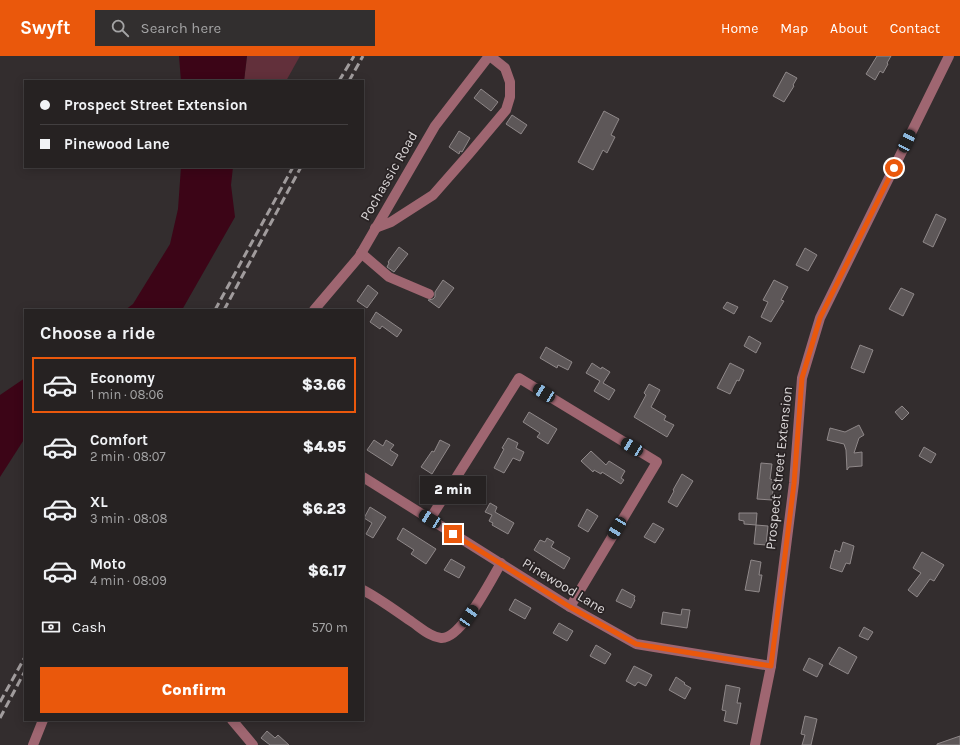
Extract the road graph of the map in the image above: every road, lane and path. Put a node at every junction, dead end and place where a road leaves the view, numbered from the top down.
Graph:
1 (489, 56) edge
2 (949, 56) edge
3 (375, 228) junction
4 (361, 252) junction
5 (429, 294) dead end
6 (315, 309) edge
7 (364, 478) edge
8 (430, 519) junction
9 (500, 563) junction
10 (364, 591) edge
11 (570, 607) junction
12 (771, 666) junction
13 (43, 721) edge
14 (233, 721) edge
15 (33, 745) edge
16 (253, 745) edge
17 (755, 745) edge

1 - 3 street, Pochassic Road
1 - 3 street
2 - 12 street, Prospect Street Extension
3 - 4 street, Pochassic Road
4 - 5 street
4 - 6 street, Pochassic Road
7 - 8 street, Pinewood Lane
8 - 9 street, Pinewood Lane
8 - 11 street
9 - 10 street
9 - 11 street, Pinewood Lane
11 - 12 street, Pinewood Lane
12 - 17 street, Prospect Street Extension
13 - 15 street
14 - 16 street

